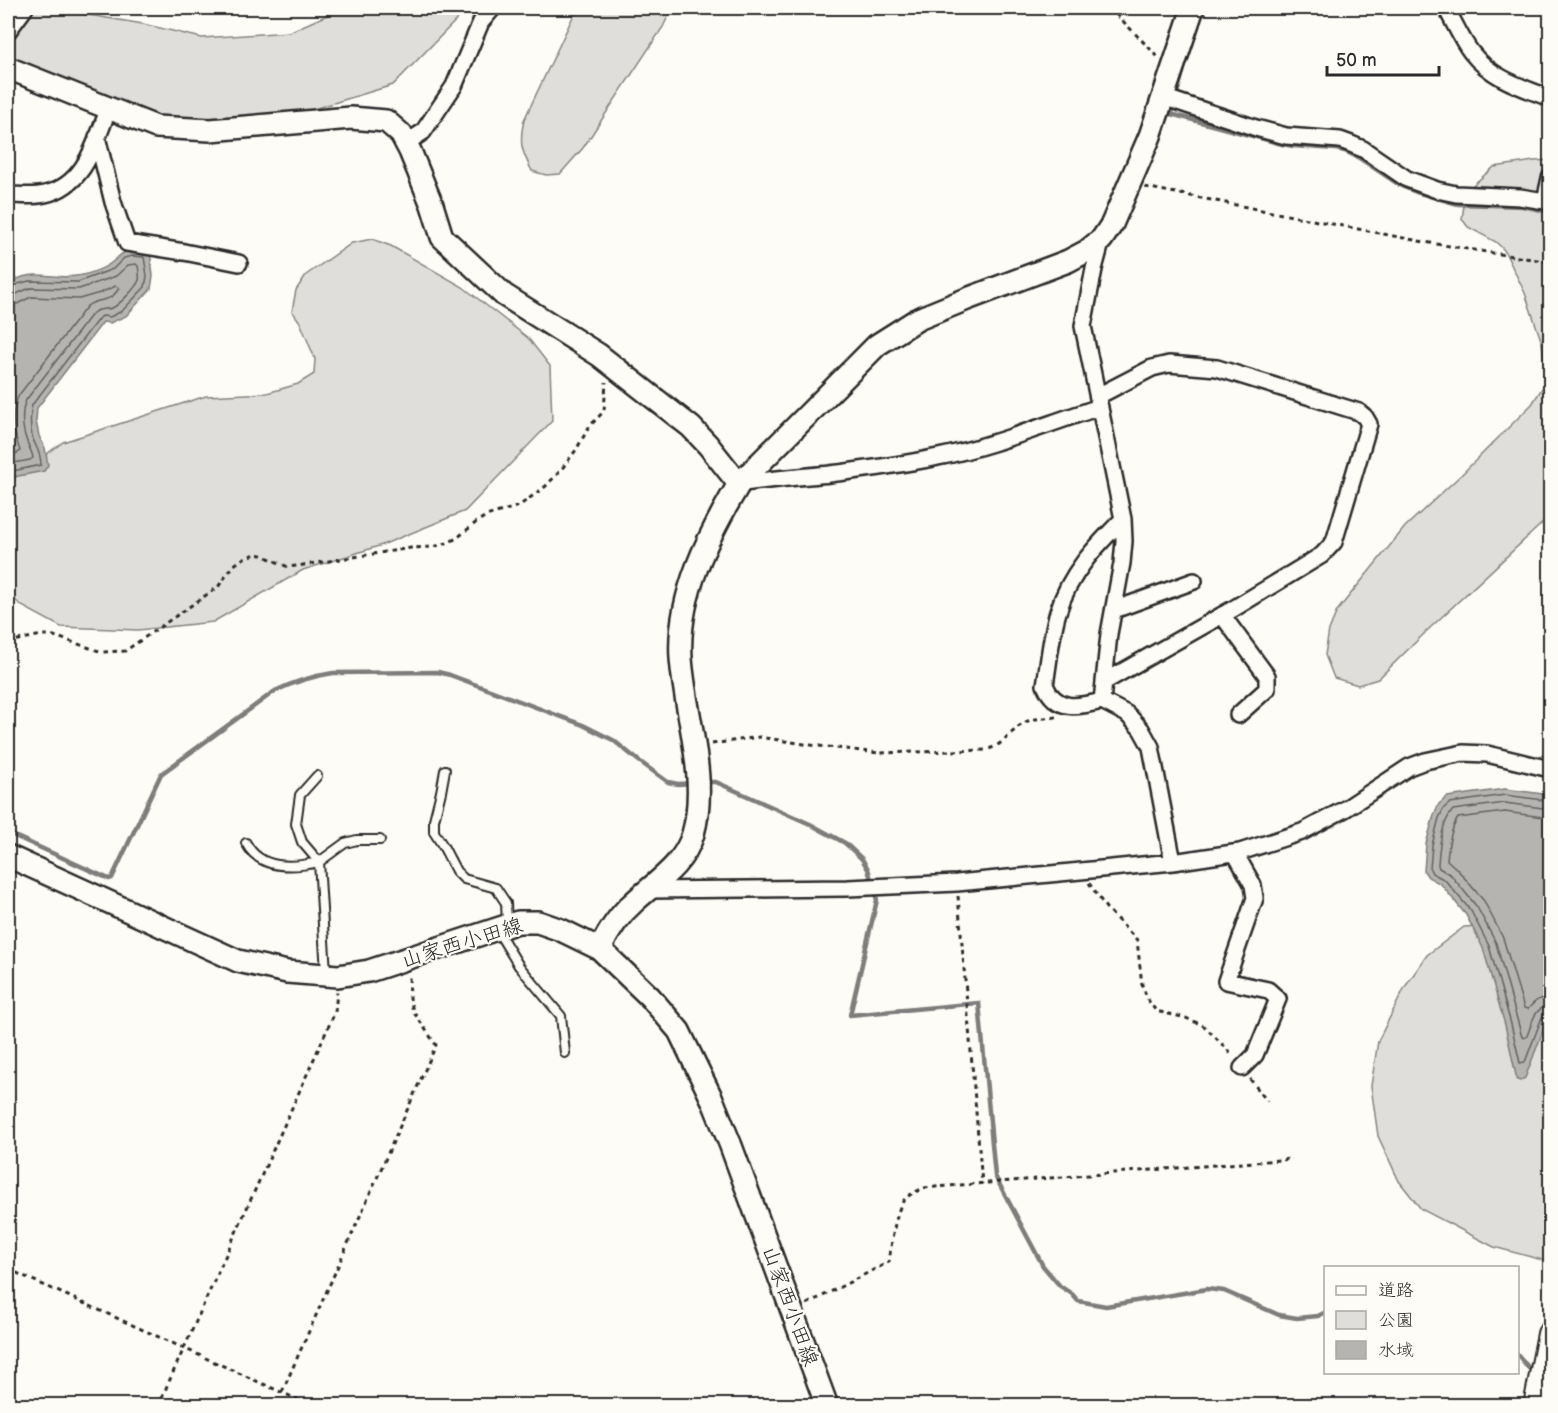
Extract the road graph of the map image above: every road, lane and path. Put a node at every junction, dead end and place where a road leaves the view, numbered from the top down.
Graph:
1 (25, 8) edge
2 (493, 8) edge
3 (1110, 8) edge
4 (1192, 8) edge
5 (1446, 8) edge
6 (8, 31) edge
7 (8, 68) edge
8 (1172, 71) junction
9 (1163, 97) junction
10 (1551, 98) edge
11 (109, 108) junction
12 (97, 137) junction
13 (406, 143) junction
14 (1551, 178) edge
15 (1130, 184) junction
16 (8, 195) edge
17 (1102, 240) junction
18 (1551, 261) edge
19 (239, 263) dead end
20 (607, 362) junction
21 (1099, 402) junction
22 (739, 484) junction
23 (1123, 519) junction
24 (1194, 582) dead end
25 (1113, 610) junction
26 (1222, 615) junction
27 (8, 642) edge
28 (1104, 682) junction
29 (1102, 702) junction
30 (1238, 715) dead end
31 (1057, 717) dead end
32 (694, 750) junction
33 (1551, 769) edge
34 (445, 770) dead end
35 (317, 776) dead end
36 (380, 840) dead end
37 (246, 843) dead end
38 (1235, 853) junction
39 (8, 856) edge
40 (319, 862) junction
41 (1173, 862) junction
42 (1086, 871) junction
43 (957, 884) junction
44 (649, 890) junction
45 (502, 927) junction
46 (600, 949) junction
47 (406, 960) junction
48 (332, 976) junction
49 (565, 1053) dead end
50 (1242, 1068) junction
51 (1267, 1101) dead end
52 (1292, 1159) dead end
53 (982, 1184) junction
54 (8, 1269) edge
55 (792, 1311) junction
56 (1551, 1334) edge
57 (184, 1348) junction
58 (282, 1392) junction
59 (158, 1406) edge
60 (312, 1406) edge
61 (827, 1406) edge
62 (1536, 1406) edge

1 - 6 street
2 - 13 street
3 - 8 path
4 - 8 street
5 - 10 street
7 - 11 street
8 - 9 street
9 - 14 street
9 - 15 street
11 - 12 street
11 - 13 street
12 - 16 street
12 - 19 street
13 - 20 street
15 - 17 street
15 - 18 path
17 - 21 street
17 - 22 street
20 - 22 street
20 - 27 path
21 - 22 street
21 - 23 street
21 - 26 street
22 - 32 street
23 - 25 street
23 - 29 street
24 - 25 street
25 - 28 street
26 - 28 street
26 - 30 street
28 - 29 street
29 - 41 street
31 - 32 path
32 - 44 street
33 - 38 street
34 - 45 lane
35 - 40 lane
36 - 40 lane
37 - 40 lane
38 - 41 street
38 - 50 street
39 - 48 street, 山家西小田線
40 - 48 lane
41 - 42 street
42 - 43 street
42 - 50 path
43 - 44 street
43 - 53 path
44 - 46 street
45 - 46 street, 山家西小田線
45 - 47 street, 山家西小田線
45 - 49 lane
46 - 55 street, 山家西小田線
47 - 48 street, 山家西小田線
47 - 58 path
48 - 57 path
50 - 51 path
52 - 53 path
53 - 55 path
54 - 57 path
55 - 61 street, 山家西小田線
56 - 62 main road
57 - 58 path
57 - 59 path
58 - 60 path

